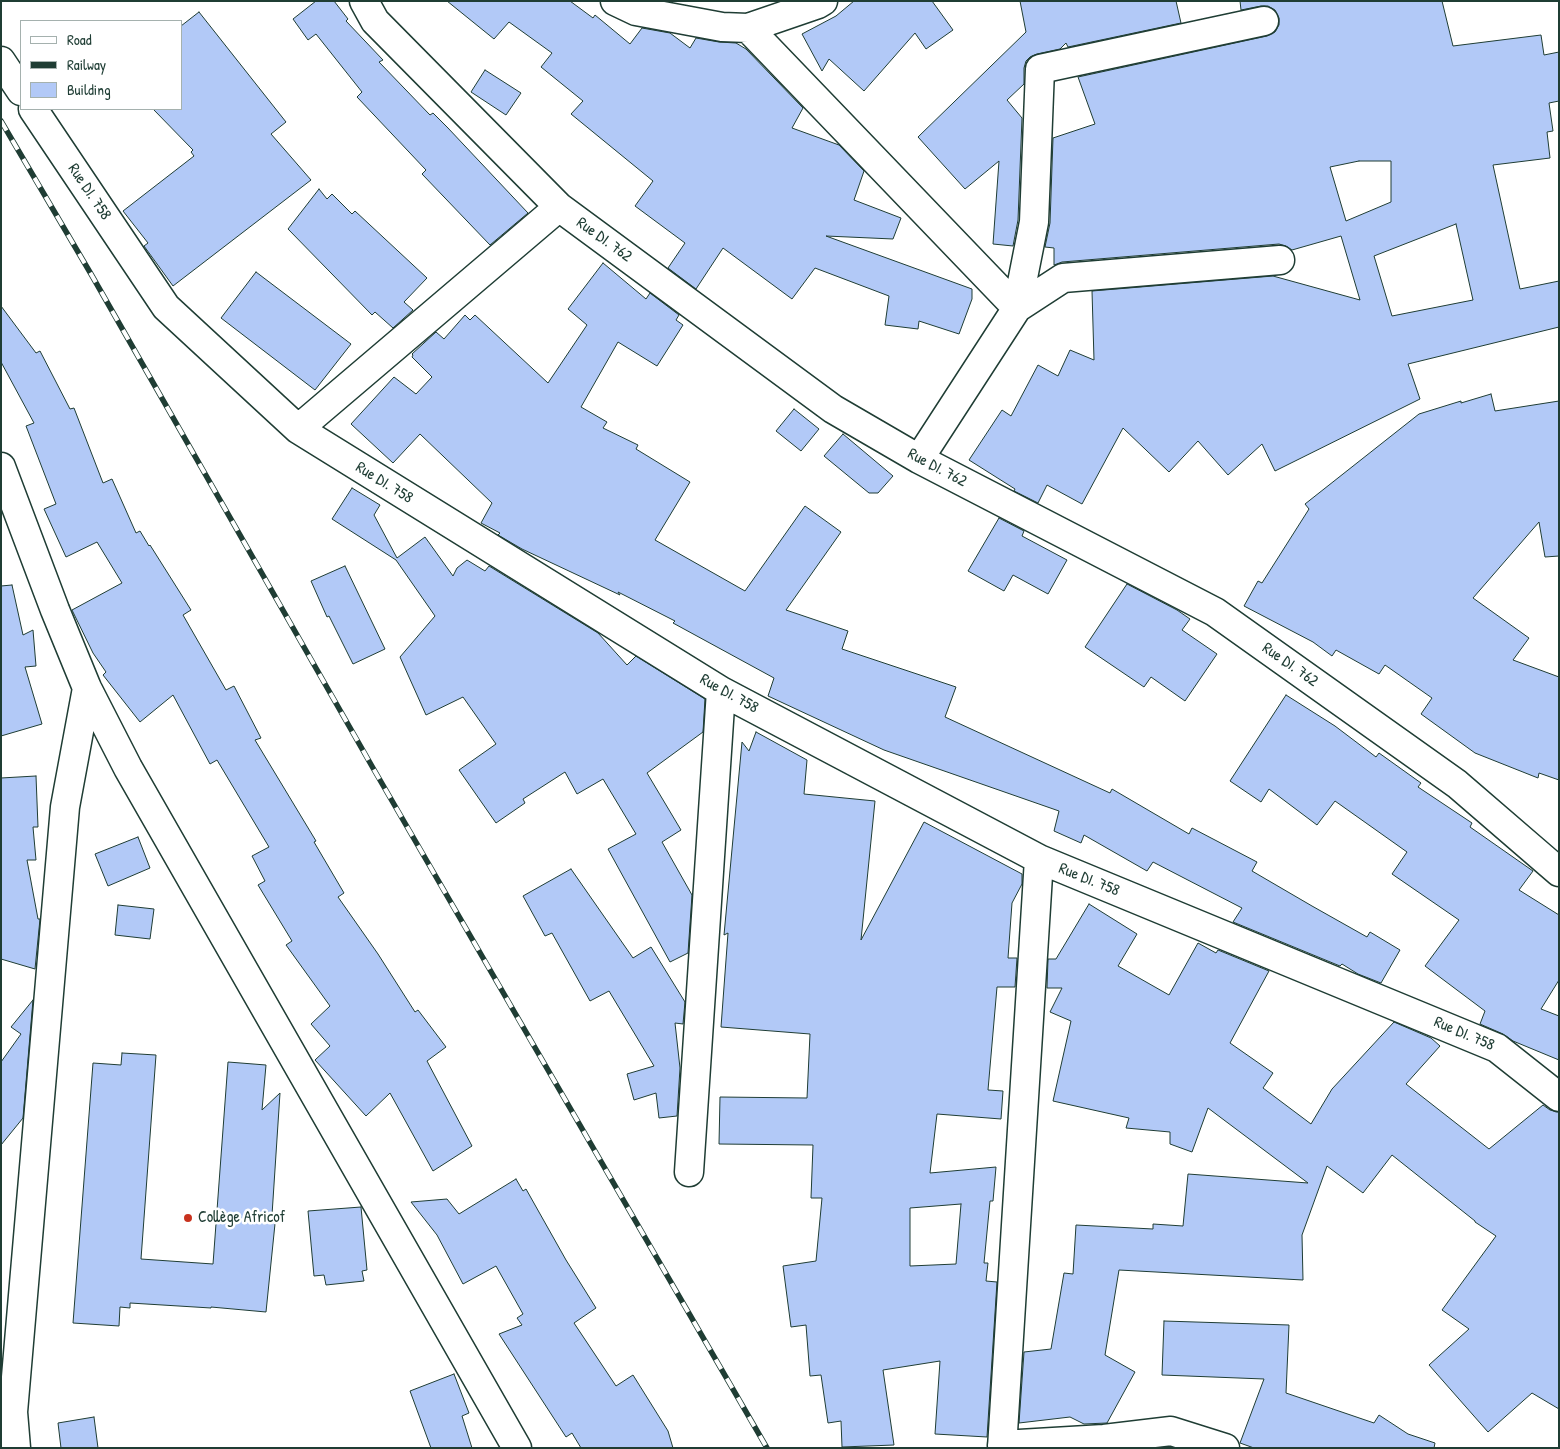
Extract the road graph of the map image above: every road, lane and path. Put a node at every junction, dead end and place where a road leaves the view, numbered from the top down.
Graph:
1 (364, 1) edge
2 (615, 1) edge
3 (823, 1) edge
4 (1264, 21) dead end
5 (748, 28) junction
6 (1, 61) edge
7 (20, 90) edge
8 (34, 110) edge
9 (559, 207) junction
10 (1280, 260) dead end
11 (1016, 308) junction
12 (298, 429) junction
13 (919, 460) junction
14 (1, 467) edge
15 (87, 688) junction
16 (721, 691) junction
17 (1039, 859) junction
18 (1559, 872) edge
19 (1559, 1097) edge
20 (689, 1172) dead end
21 (7, 1409) edge
22 (1002, 1446) edge
23 (16, 1448) edge
24 (517, 1448) edge
25 (1225, 1448) edge

1 - 9 street, Rue DI. 762
2 - 5 street
3 - 5 street
4 - 11 street
5 - 11 street
6 - 7 street
8 - 12 street, Rue DI. 758
9 - 12 street
9 - 13 street, Rue DI. 762
10 - 11 street
11 - 13 street
12 - 16 street, Rue DI. 758
13 - 18 street, Rue DI. 762
14 - 15 street
15 - 21 street
15 - 24 street
16 - 17 street, Rue DI. 758
16 - 20 street
17 - 19 street, Rue DI. 758
17 - 22 street
21 - 23 street
22 - 25 street

